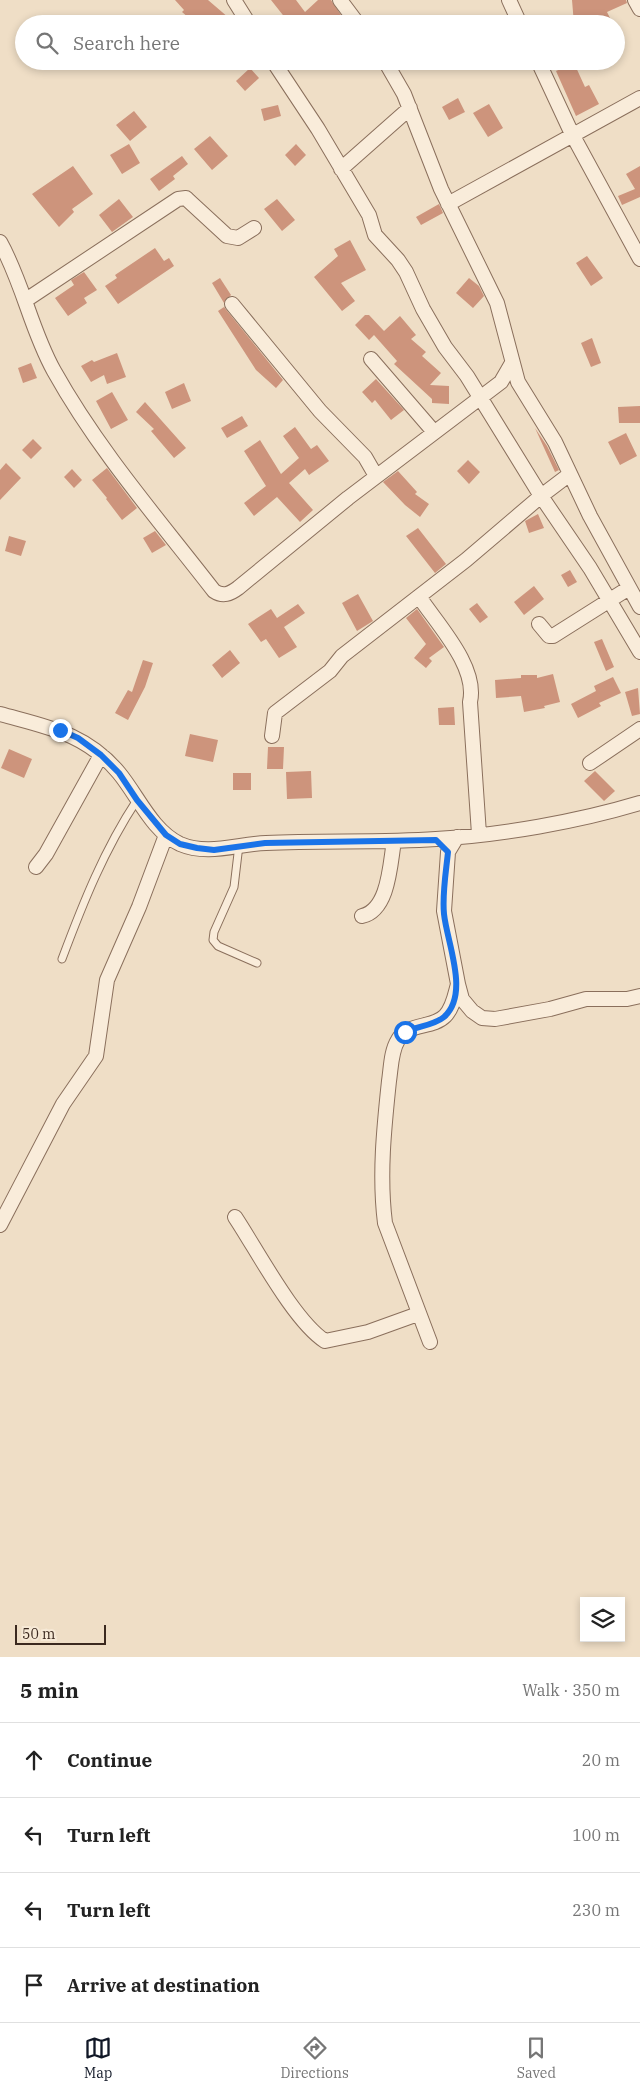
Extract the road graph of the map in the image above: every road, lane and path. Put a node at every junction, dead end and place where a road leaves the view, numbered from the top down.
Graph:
1 (234, 0) edge
2 (340, 0) edge
3 (509, 0) edge
4 (635, 0) edge
5 (640, 9) edge
6 (243, 15) edge
7 (351, 15) edge
8 (516, 15) edge
9 (279, 70) edge
10 (390, 70) edge
11 (542, 70) edge
12 (640, 98) edge
13 (410, 108) junction
14 (572, 134) junction
15 (341, 169) junction
16 (448, 204) junction
17 (254, 228) dead end
18 (0, 242) edge
19 (640, 259) edge
20 (26, 300) junction
21 (232, 304) dead end
22 (371, 359) dead end
23 (512, 363) junction
24 (501, 382) junction
25 (518, 382) junction
26 (481, 398) junction
27 (434, 432) junction
28 (570, 474) junction
29 (376, 476) junction
30 (541, 496) junction
31 (629, 588) junction
32 (420, 598) junction
33 (610, 600) junction
34 (640, 607) edge
35 (539, 624) dead end
36 (640, 652) edge
37 (0, 714) edge
38 (640, 729) edge
39 (272, 736) dead end
40 (101, 755) junction
41 (590, 763) dead end
42 (137, 800) junction
43 (640, 803) edge
44 (479, 834) junction
45 (166, 835) junction
46 (457, 838) junction
47 (436, 840) junction
48 (394, 841) junction
49 (239, 845) junction
50 (448, 852) junction
51 (36, 867) dead end
52 (362, 916) dead end
53 (62, 959) dead end
54 (257, 963) dead end
55 (458, 984) junction
56 (640, 996) edge
57 (236, 1217) dead end
58 (0, 1225) edge
59 (418, 1314) junction
60 (430, 1342) dead end

1 - 6 street
2 - 7 street
3 - 8 street
4 - 5 street
9 - 15 street
10 - 13 street
11 - 14 street
12 - 14 street
13 - 15 street
13 - 16 street
14 - 16 street
14 - 19 street
15 - 26 street
16 - 23 street
17 - 20 street
18 - 20 street
20 - 29 street
21 - 29 street
22 - 27 street
23 - 24 street
23 - 25 street
24 - 25 street
24 - 26 street
25 - 28 street
26 - 27 street
26 - 30 street
27 - 29 street
28 - 30 street
28 - 31 street
30 - 32 street
30 - 33 street
31 - 33 street
31 - 34 street
32 - 39 street
32 - 44 street
33 - 35 street
33 - 36 street
37 - 40 street
38 - 41 street
40 - 42 street
40 - 51 street
42 - 45 street
42 - 53 lane
43 - 44 street
44 - 46 street
45 - 49 street
45 - 58 street
46 - 47 street
46 - 50 street
47 - 48 street
47 - 50 street
48 - 49 street
48 - 52 street
49 - 54 lane
50 - 55 street
55 - 56 street
55 - 59 street
57 - 59 street
59 - 60 street

